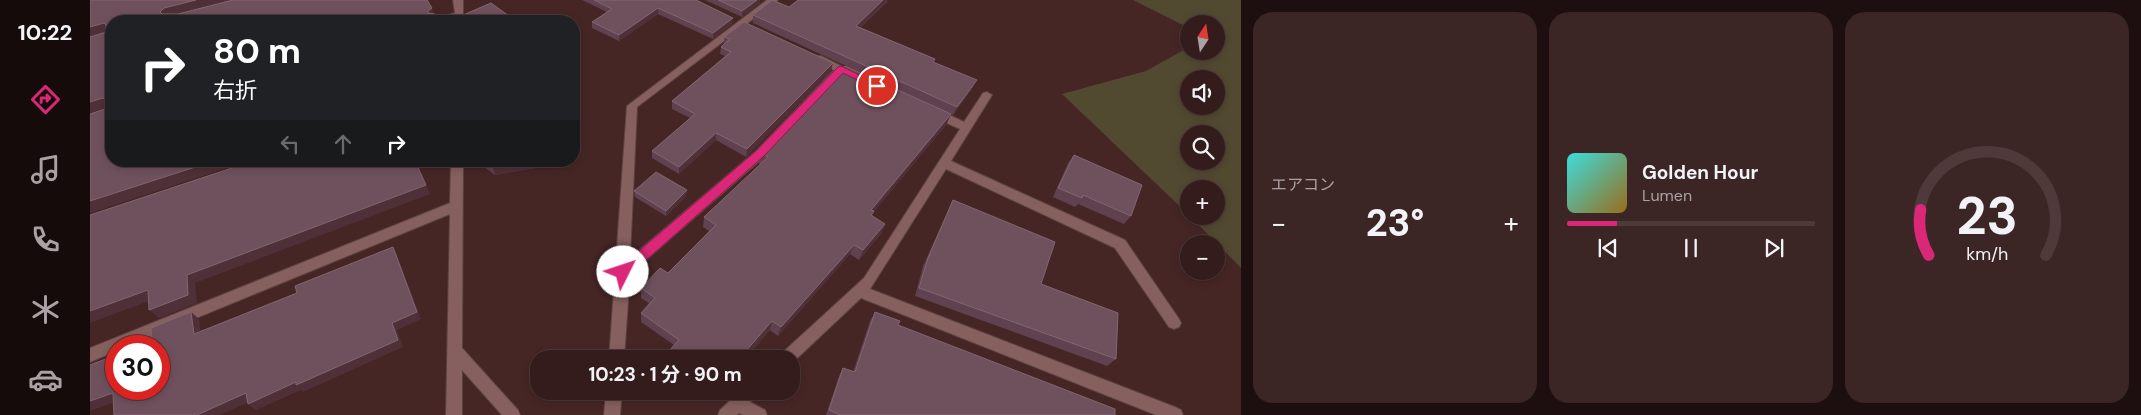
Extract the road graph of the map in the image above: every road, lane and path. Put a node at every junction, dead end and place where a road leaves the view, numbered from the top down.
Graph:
1 (458, 0) edge
2 (773, 0) edge
3 (460, 15) edge
4 (806, 52) edge
5 (841, 69) junction
6 (868, 82) edge
7 (987, 95) dead end
8 (922, 107) edge
9 (967, 128) junction
10 (944, 163) junction
11 (457, 167) edge
12 (456, 206) junction
13 (623, 272) junction
14 (859, 291) junction
15 (1174, 323) dead end
16 (617, 350) edge
17 (796, 350) edge
18 (455, 351) junction
19 (90, 355) edge
20 (613, 400) edge
21 (742, 400) edge
22 (732, 410) edge
23 (454, 415) edge
24 (512, 415) edge
25 (612, 415) edge
26 (759, 415) edge
27 (1176, 415) edge

1 - 3 street
2 - 13 street
4 - 5 street
5 - 6 street
5 - 13 street
7 - 9 street
8 - 9 street
9 - 10 street
10 - 14 street
10 - 15 street
11 - 12 street
12 - 18 street
12 - 19 street
13 - 16 street
14 - 17 street
14 - 27 street
18 - 23 street
18 - 24 street
20 - 25 street
21 - 22 street
22 - 26 street

